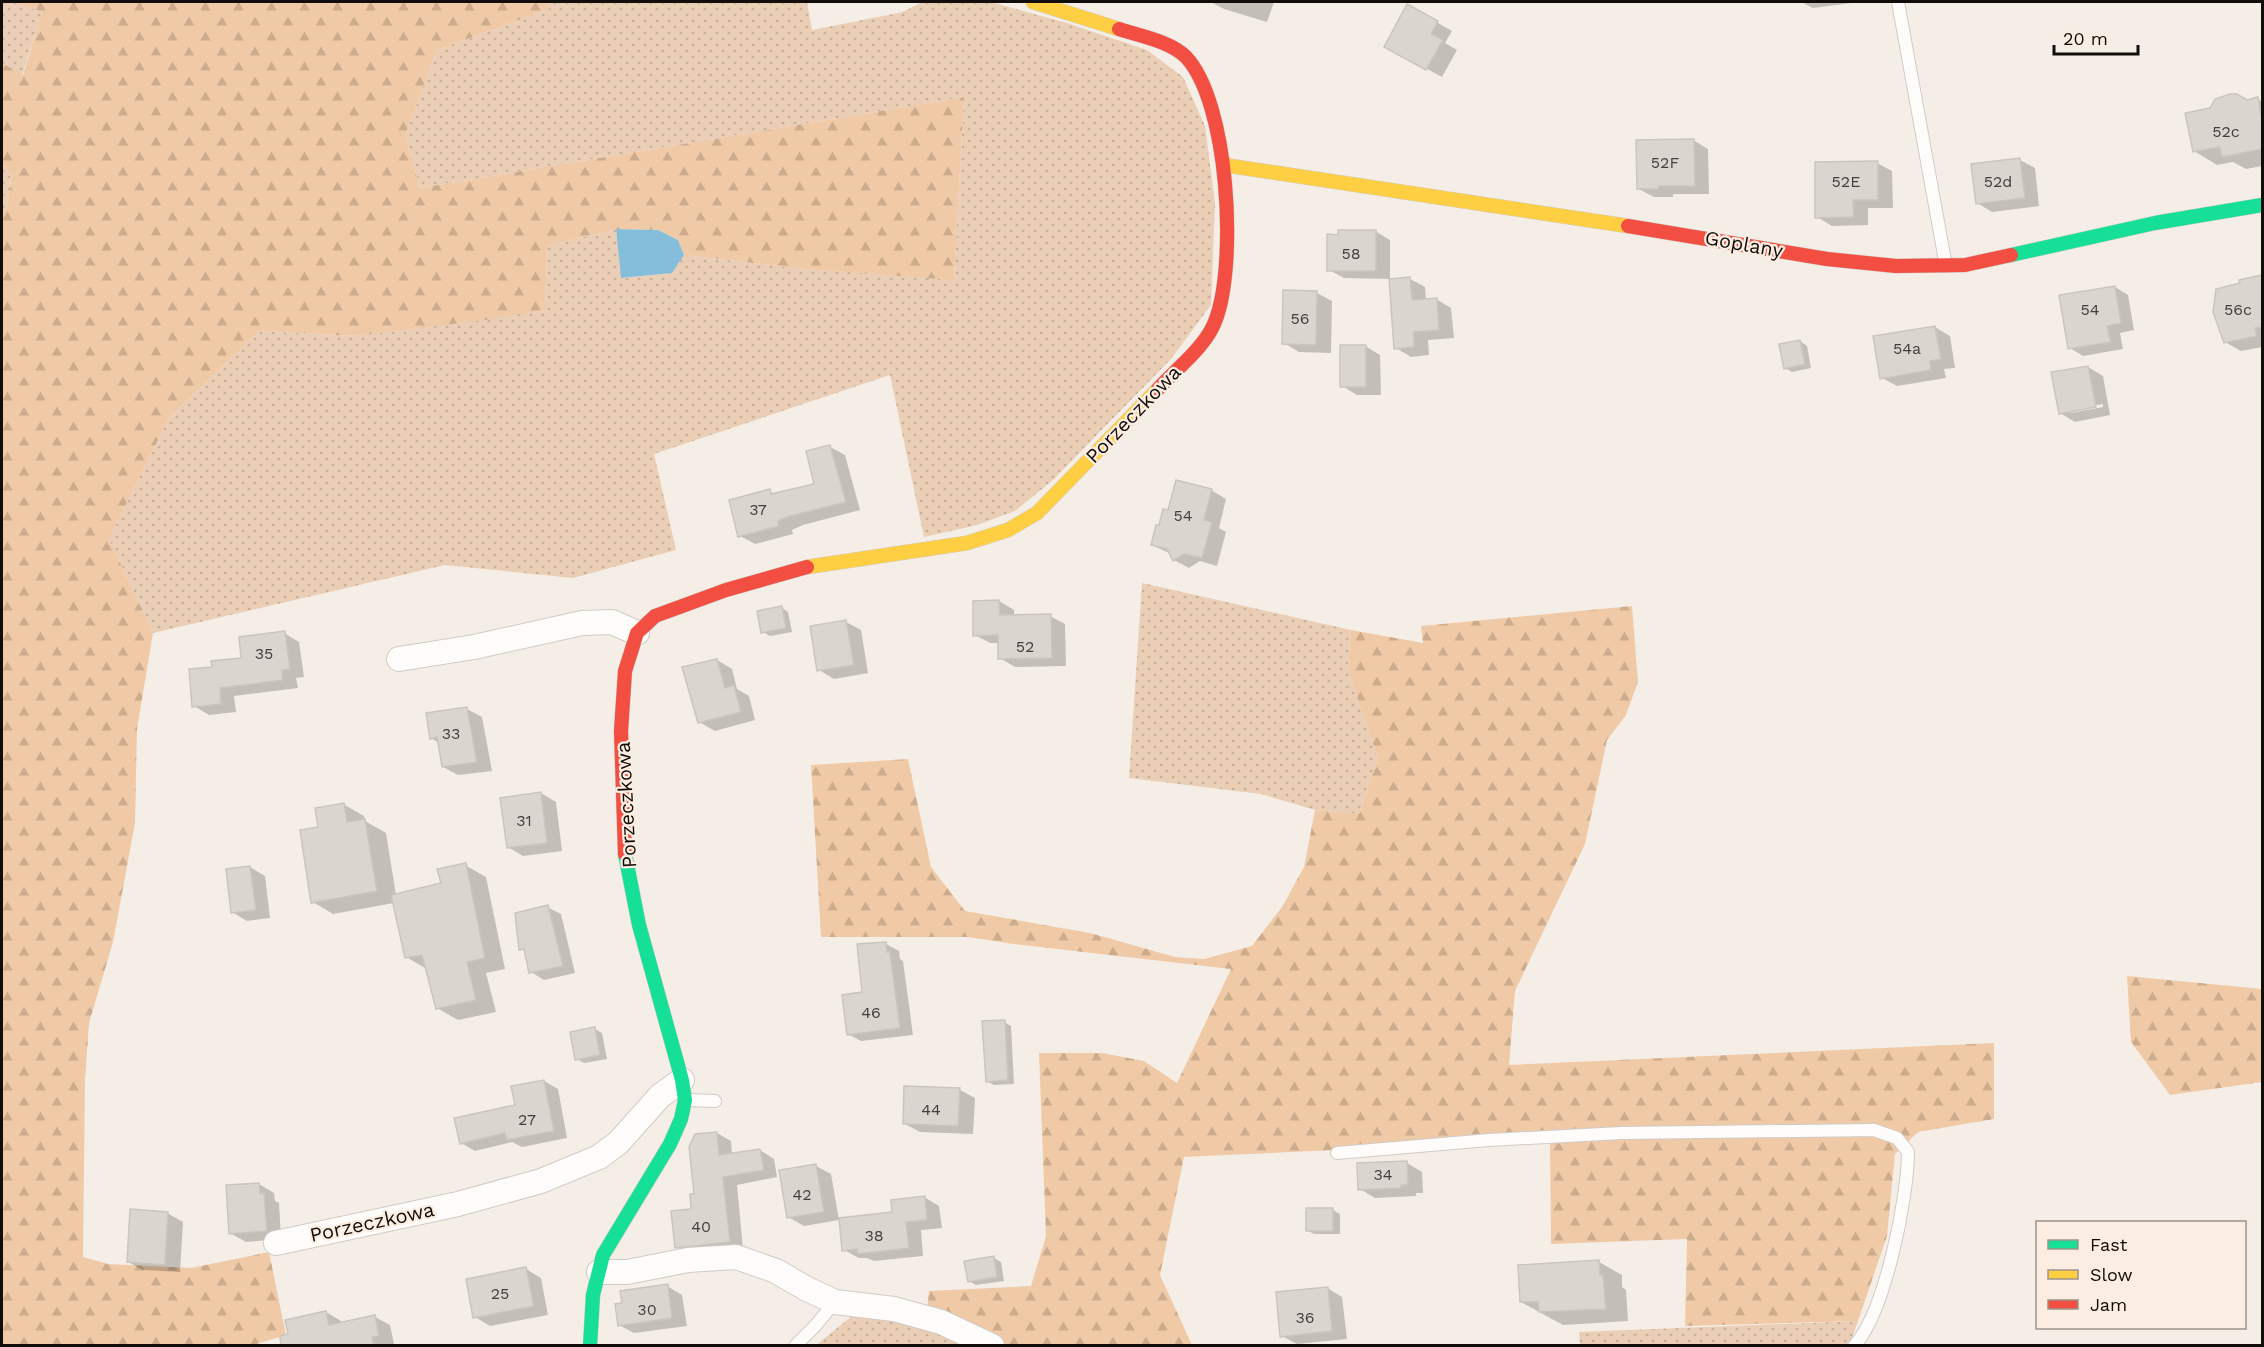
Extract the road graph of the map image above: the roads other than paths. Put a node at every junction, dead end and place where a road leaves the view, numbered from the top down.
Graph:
1 (1033, 2) edge
2 (1898, 2) edge
3 (1224, 165) junction
4 (2262, 205) edge
5 (1946, 267) junction
6 (638, 633) junction
7 (399, 659) dead end
8 (683, 1090) junction
9 (715, 1101) dead end
10 (1337, 1153) dead end
11 (276, 1243) dead end
12 (599, 1272) junction
13 (835, 1302) junction
14 (590, 1346) edge
15 (795, 1346) edge
16 (992, 1346) edge
17 (1854, 1346) edge

1 - 3 street, Porzeczkowa
2 - 5 lane
3 - 5 street, Goplany
3 - 6 street, Porzeczkowa
4 - 5 street, Goplany
6 - 7 street
6 - 8 street, Porzeczkowa
8 - 9 lane
8 - 11 street, Porzeczkowa
8 - 12 street
10 - 17 lane
12 - 13 street
12 - 14 street
13 - 15 lane
13 - 16 street

